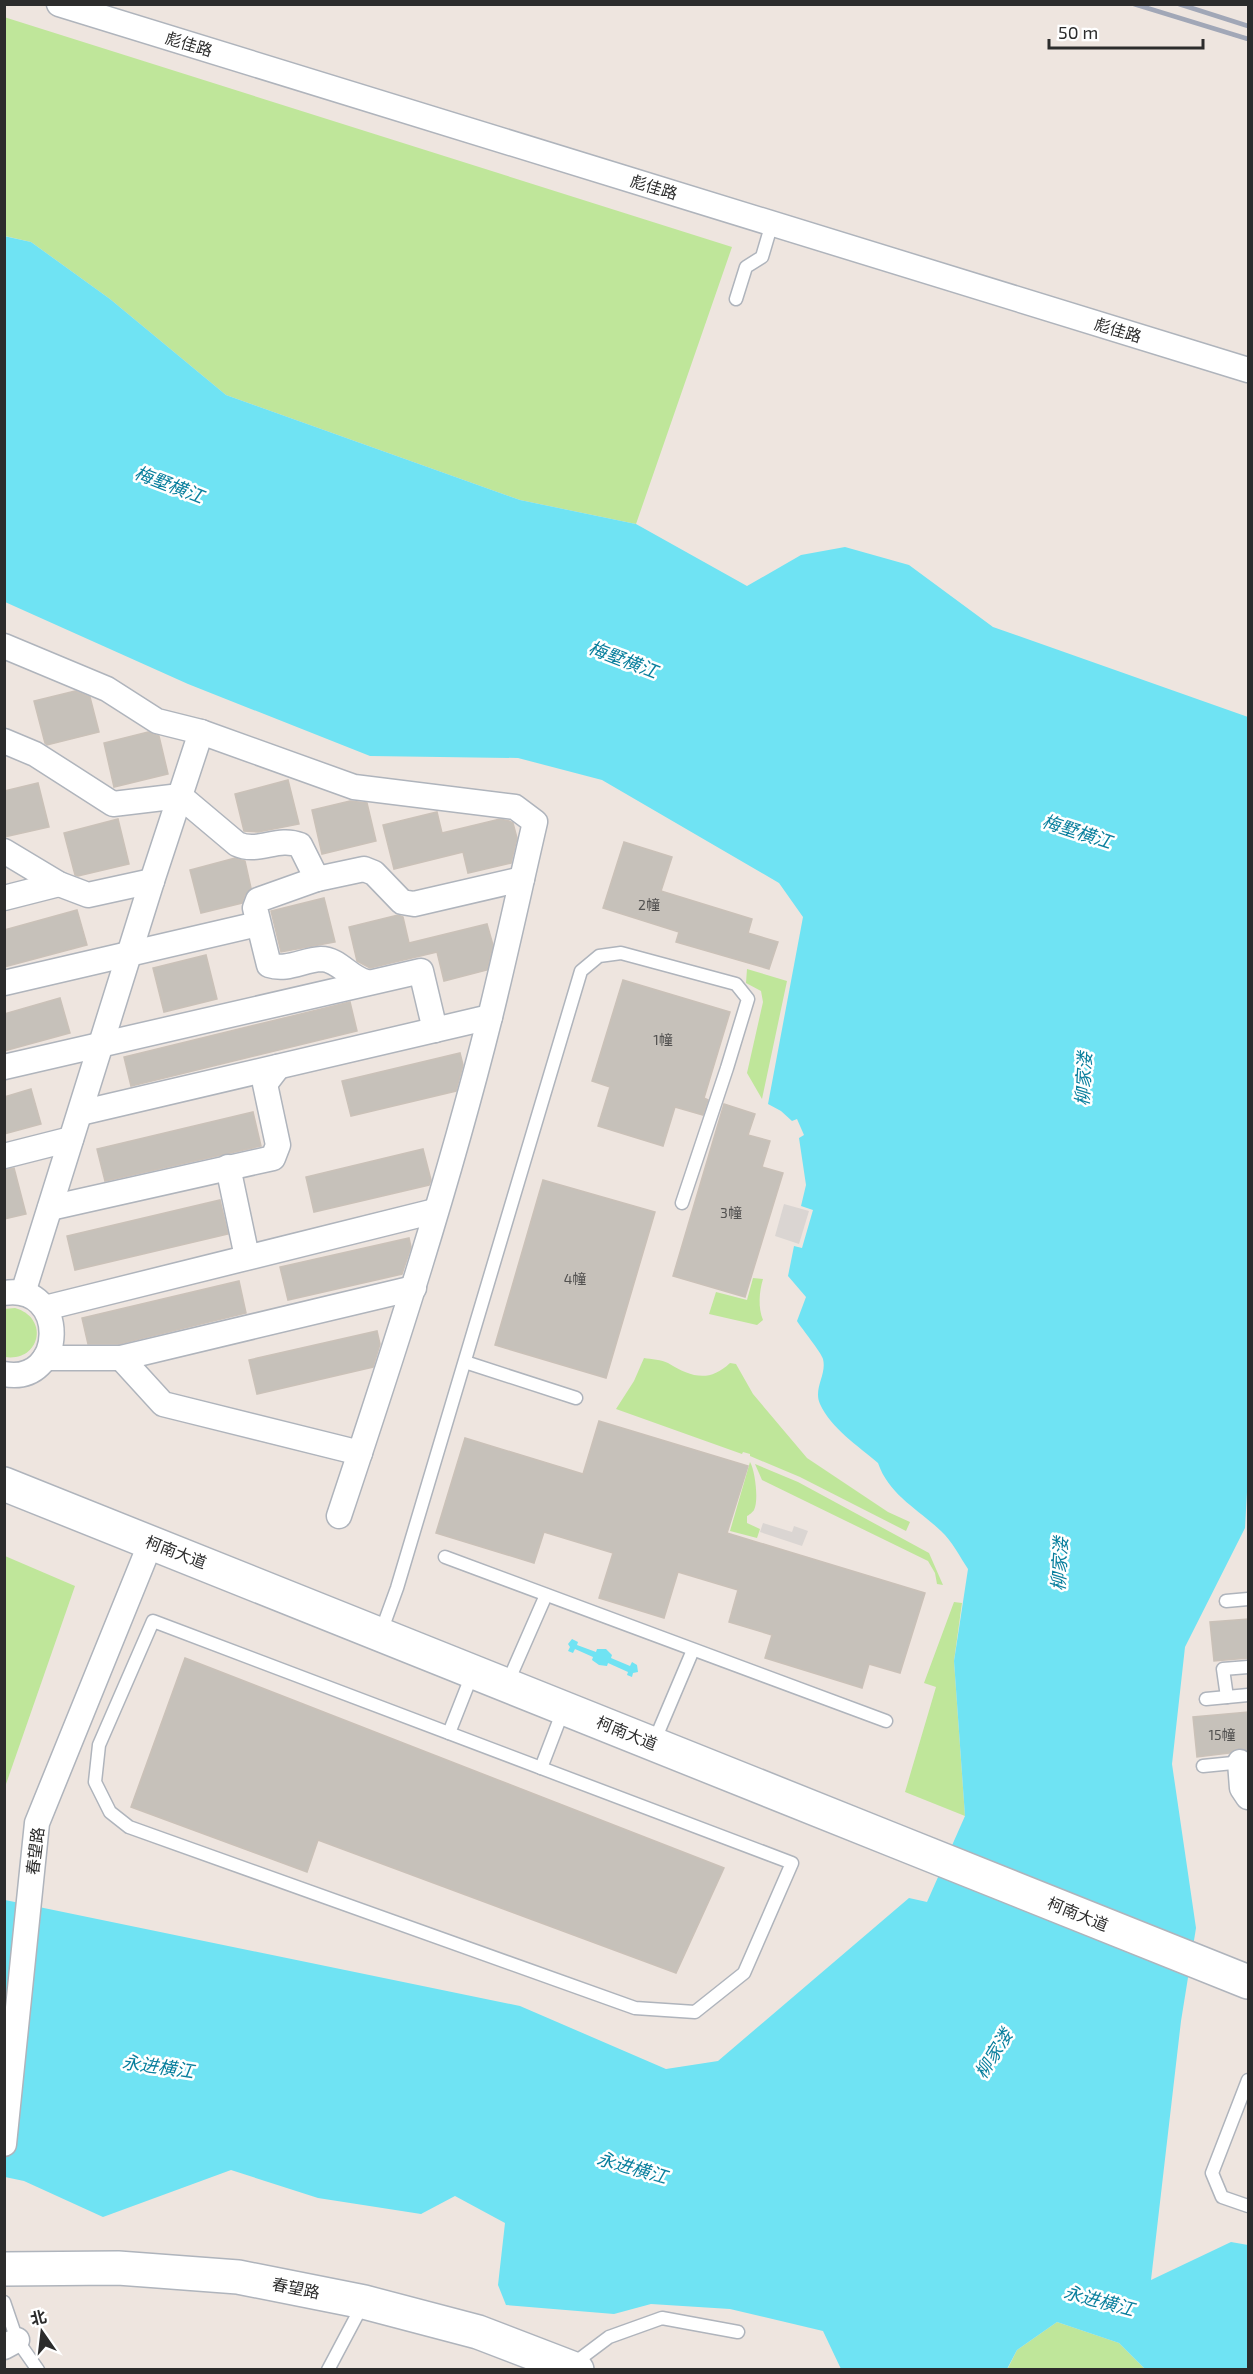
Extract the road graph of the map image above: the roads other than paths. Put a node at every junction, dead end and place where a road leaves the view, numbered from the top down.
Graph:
1 (59, 4) edge
2 (772, 223) junction
3 (736, 299) dead end
4 (1248, 370) edge
5 (4, 646) edge
6 (201, 732) junction
7 (5, 743) edge
8 (180, 796) junction
9 (4, 851) edge
10 (317, 879) junction
11 (522, 879) junction
12 (152, 881) junction
13 (59, 884) junction
14 (4, 898) edge
15 (258, 924) junction
16 (129, 953) junction
17 (367, 982) junction
18 (4, 983) edge
19 (490, 1017) junction
20 (435, 1030) junction
21 (101, 1043) junction
22 (4, 1067) edge
23 (278, 1067) junction
24 (80, 1113) junction
25 (71, 1139) junction
26 (4, 1156) edge
27 (228, 1167) junction
28 (682, 1203) dead end
29 (50, 1208) junction
30 (435, 1211) junction
31 (247, 1257) junction
32 (414, 1287) junction
33 (14, 1293) edge
34 (45, 1308) junction
35 (45, 1358) junction
36 (121, 1358) junction
37 (465, 1362) junction
38 (4, 1374) edge
39 (576, 1398) dead end
40 (360, 1453) junction
41 (4, 1484) edge
42 (339, 1516) dead end
43 (151, 1542) junction
44 (445, 1557) dead end
45 (546, 1595) junction
46 (1248, 1599) edge
47 (1226, 1601) dead end
48 (381, 1632) junction
49 (693, 1650) junction
50 (1248, 1666) edge
51 (473, 1670) junction
52 (507, 1684) junction
53 (1248, 1695) edge
54 (1227, 1697) junction
55 (1206, 1699) dead end
56 (564, 1708) junction
57 (886, 1721) dead end
58 (449, 1733) junction
59 (653, 1744) junction
60 (1244, 1762) edge
61 (1203, 1766) dead end
62 (540, 1768) junction
63 (1248, 1797) edge
64 (1248, 1982) edge
65 (1248, 2080) edge
66 (4, 2144) edge
67 (1248, 2206) edge
68 (4, 2269) edge
69 (4, 2302) edge
70 (364, 2302) junction
71 (738, 2332) dead end
72 (11, 2343) edge
73 (573, 2368) edge
74 (38, 2370) edge
75 (328, 2370) edge

1 - 2 street, 彪佳路
2 - 3 lane
2 - 4 street, 彪佳路
5 - 6 street
6 - 8 street
6 - 11 street
7 - 8 street
8 - 10 street
8 - 12 street
9 - 13 street
10 - 11 street
10 - 15 street
11 - 19 street
12 - 13 street
12 - 16 street
13 - 14 street
15 - 16 street
15 - 17 street
16 - 18 street
16 - 21 street
17 - 20 street
17 - 21 street
19 - 20 street
19 - 30 street
20 - 23 street
21 - 22 street
21 - 24 street
23 - 24 street
23 - 27 street
24 - 25 street
25 - 26 street
25 - 29 street
27 - 29 street
27 - 31 street
28 - 37 lane
29 - 33 street
30 - 31 street
30 - 32 street
31 - 34 street
32 - 36 street
32 - 40 street
33 - 34 street
34 - 35 street
35 - 36 street
35 - 38 street
36 - 40 street
37 - 39 lane
37 - 48 lane
40 - 42 street
41 - 43 main road, 柯南大道
43 - 48 main road, 柯南大道
43 - 66 street, 春望路
44 - 45 lane
45 - 49 lane
45 - 52 lane
46 - 47 lane
48 - 51 main road, 柯南大道
49 - 57 lane
49 - 59 lane
50 - 54 lane
51 - 52 main road, 柯南大道
51 - 58 lane
52 - 56 main road, 柯南大道
53 - 54 lane
54 - 55 lane
56 - 59 main road, 柯南大道
56 - 62 lane
58 - 62 lane
58 - 62 lane
59 - 64 main road, 柯南大道
60 - 61 lane
60 - 63 street
65 - 67 lane
68 - 70 main road, 春望路
69 - 72 lane
70 - 73 main road, 春望路
70 - 75 lane
71 - 73 lane
72 - 74 lane

